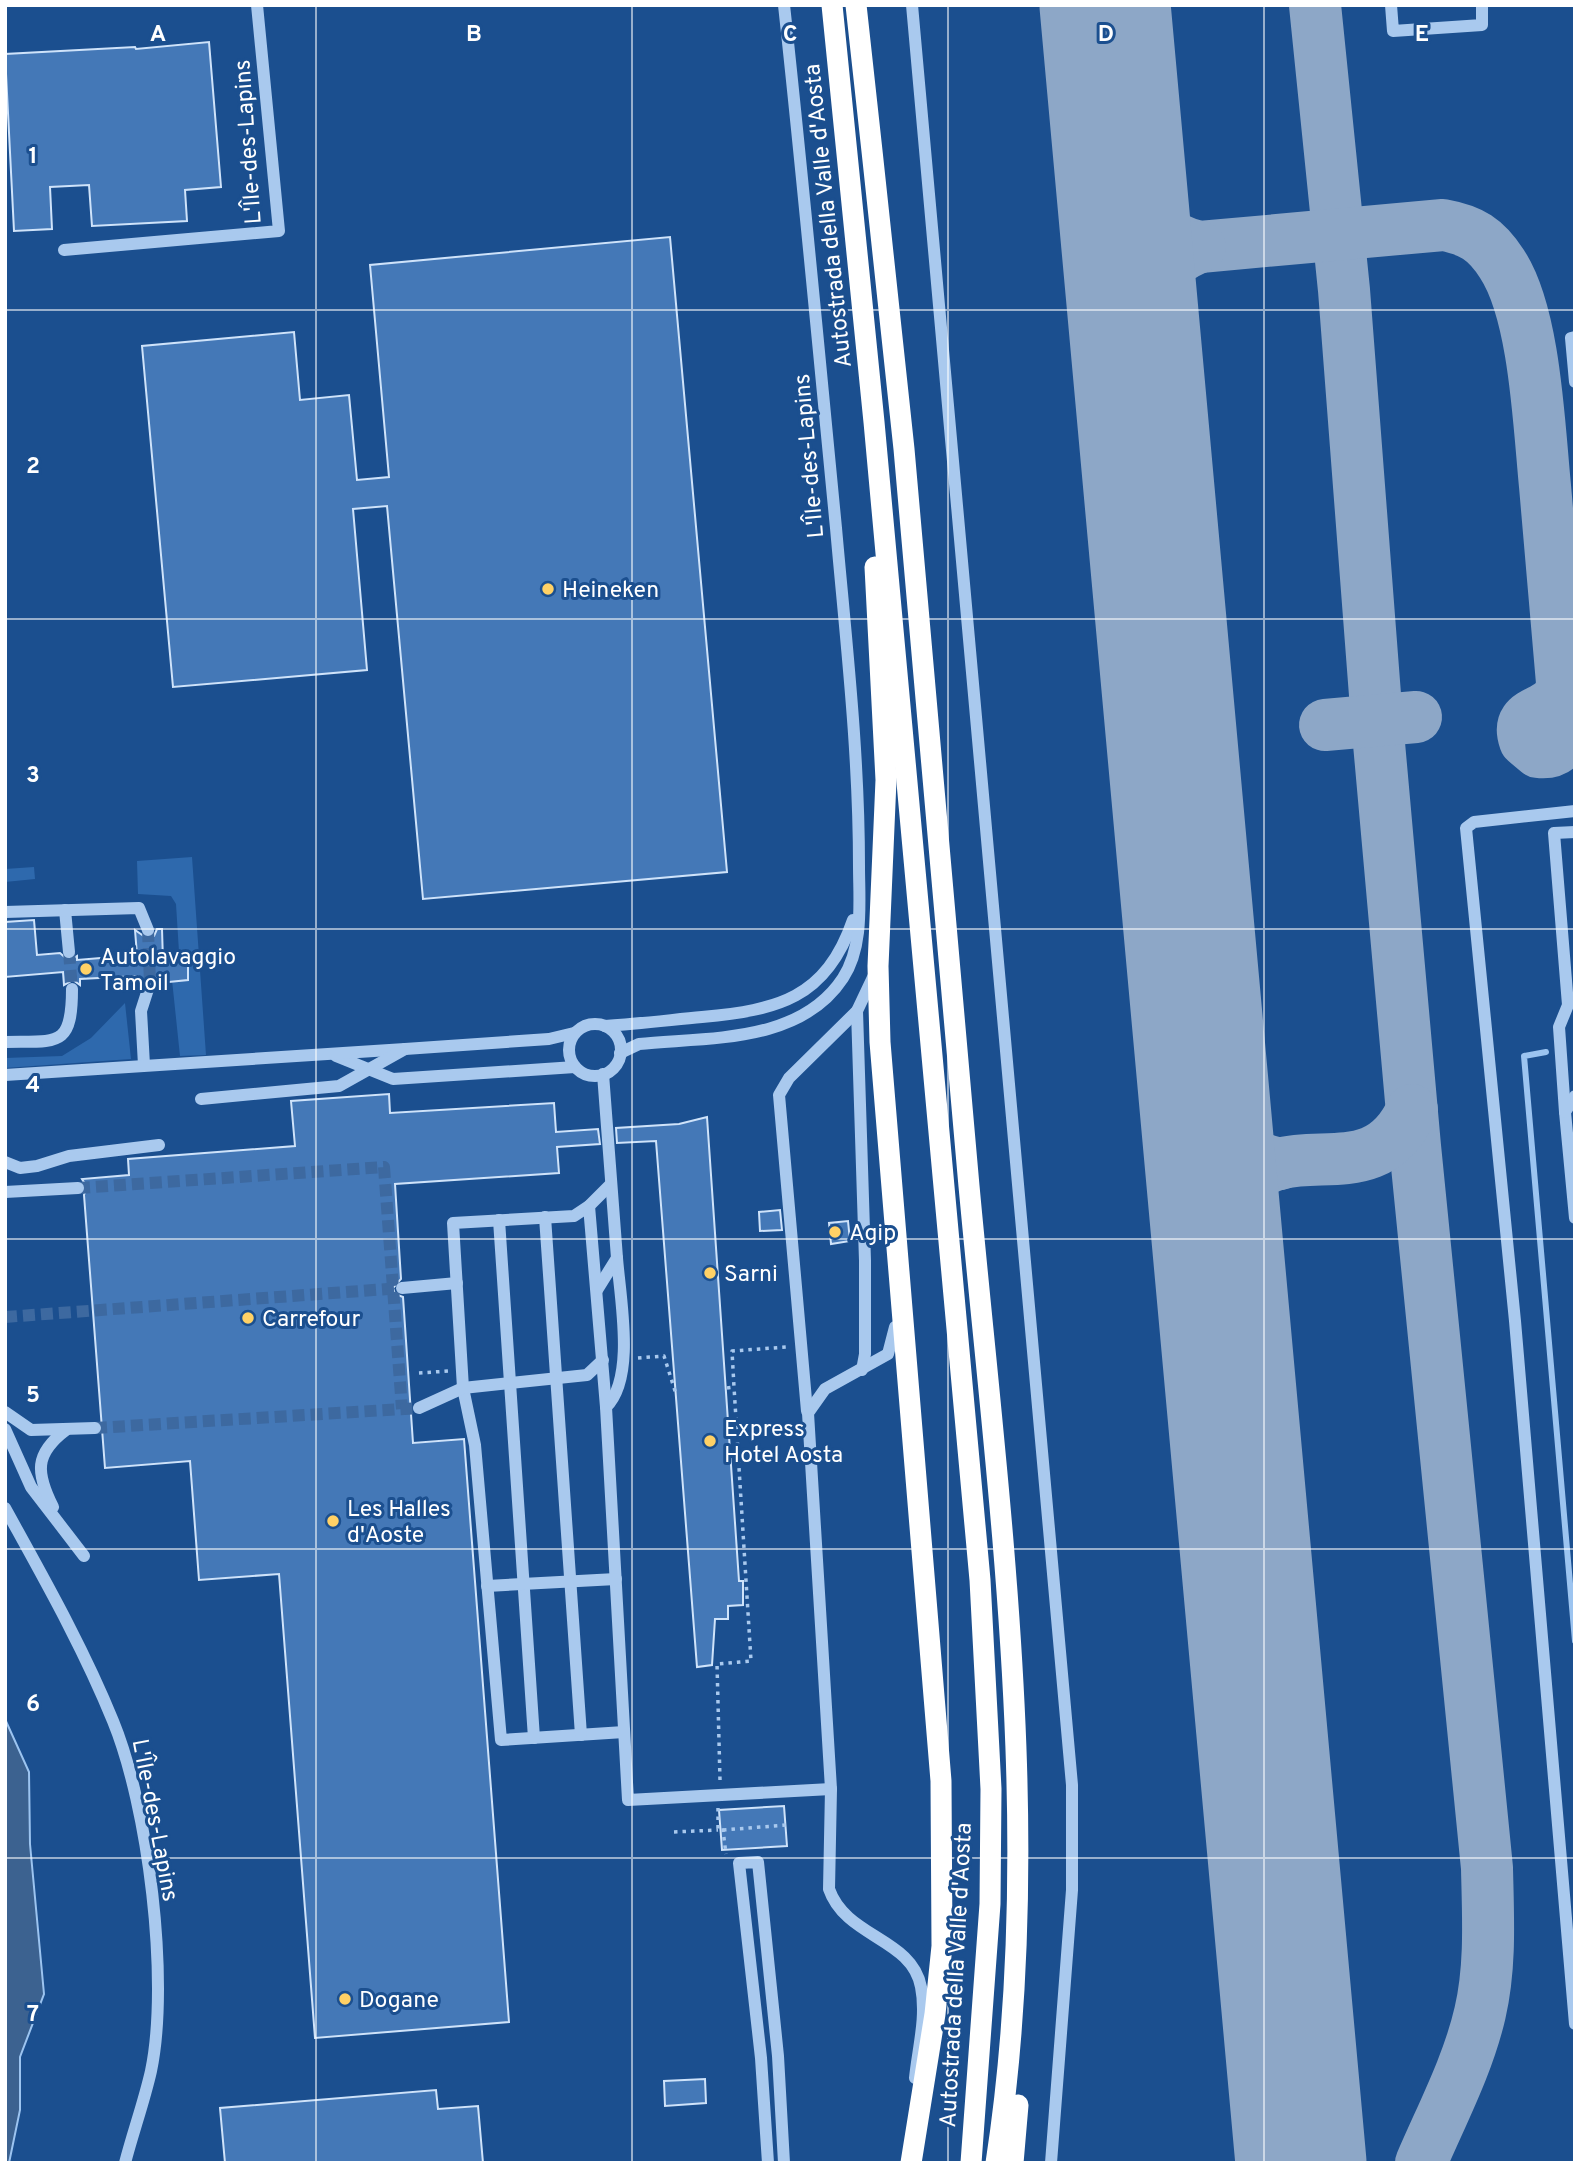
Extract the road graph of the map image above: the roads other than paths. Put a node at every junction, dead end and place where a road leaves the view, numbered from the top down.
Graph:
1 (257, 5) edge
2 (784, 5) edge
3 (832, 5) edge
4 (856, 5) edge
5 (912, 5) edge
6 (1391, 5) edge
7 (1482, 5) edge
8 (64, 250) dead end
9 (1575, 337) edge
10 (1575, 382) edge
11 (874, 422) junction
12 (1575, 811) edge
13 (1575, 832) edge
14 (859, 904) junction
15 (65, 910) junction
16 (5, 912) edge
17 (148, 930) tunnel mouth
18 (69, 952) tunnel mouth
19 (878, 966) junction
20 (150, 983) tunnel mouth
21 (72, 989) tunnel mouth
22 (857, 1010) junction
23 (605, 1026) junction
24 (574, 1033) junction
25 (5, 1042) edge
26 (405, 1049) junction
27 (620, 1053) junction
28 (331, 1054) junction
29 (144, 1065) junction
30 (575, 1066) junction
31 (367, 1069) junction
32 (10, 1072) edge
33 (603, 1074) junction
34 (1575, 1096) edge
35 (201, 1099) dead end
36 (1565, 1112) junction
37 (159, 1145) dead end
38 (5, 1162) edge
39 (610, 1185) junction
40 (78, 1188) tunnel mouth
41 (5, 1192) edge
42 (589, 1206) junction
43 (545, 1217) junction
44 (1575, 1218) edge
45 (499, 1220) junction
46 (617, 1258) junction
47 (900, 1281) junction
48 (457, 1283) junction
49 (402, 1287) tunnel mouth
50 (597, 1290) junction
51 (603, 1360) junction
52 (862, 1370) junction
53 (556, 1379) junction
54 (509, 1383) junction
55 (463, 1388) junction
56 (607, 1407) junction
57 (419, 1408) tunnel mouth
58 (5, 1412) edge
59 (807, 1413) junction
60 (95, 1428) tunnel mouth
61 (5, 1429) edge
62 (66, 1430) junction
63 (5, 1508) edge
64 (62, 1527) junction
65 (84, 1556) dead end
66 (615, 1579) junction
67 (570, 1582) junction
68 (523, 1584) junction
69 (487, 1586) junction
70 (624, 1732) junction
71 (581, 1735) junction
72 (534, 1738) junction
73 (831, 1789) junction
74 (1015, 2005) junction
75 (1575, 2024) edge
76 (125, 2163) edge
77 (768, 2163) edge
78 (784, 2163) edge
79 (911, 2163) edge
80 (971, 2163) edge
81 (996, 2163) edge
82 (1013, 2163) edge
83 (1051, 2163) edge

1 - 8 street, L'Île-des-Lapins
2 - 14 street, L'Île-des-Lapins
3 - 11 highway, Autostrada della Valle d'Aosta
4 - 74 highway
5 - 83 street
6 - 7 street
9 - 10 street
11 - 19 highway
11 - 80 highway, Autostrada della Valle d'Aosta
12 - 75 street
13 - 36 street
14 - 23 street, L'Île-des-Lapins
14 - 27 street, L'Île-des-Lapins
15 - 16 street
15 - 17 street
15 - 18 street
19 - 22 street
19 - 47 highway
20 - 29 street
21 - 25 street
22 - 52 street
22 - 59 street
23 - 24 street, L'Île-des-Lapins
23 - 27 street
24 - 26 street, L'Île-des-Lapins
24 - 30 street
26 - 28 street, L'Île-des-Lapins
26 - 31 street
27 - 33 street
28 - 29 street, L'Île-des-Lapins
28 - 31 street
29 - 32 street, L'Île-des-Lapins
30 - 31 street
30 - 33 street
31 - 35 street
33 - 39 street
34 - 36 street
36 - 44 street
37 - 38 street
39 - 42 street
39 - 46 street
40 - 41 street
42 - 43 street
42 - 50 street
43 - 45 street
43 - 53 street
45 - 48 street
45 - 54 street
46 - 50 street
46 - 56 street
47 - 52 street
47 - 79 highway
48 - 49 street
48 - 55 street
50 - 51 street
51 - 53 street
51 - 56 street
52 - 59 street
53 - 54 street
53 - 67 street
54 - 55 street
54 - 68 street
55 - 57 street
55 - 69 street
56 - 66 street
58 - 62 street
59 - 73 street
60 - 62 street
61 - 64 street
62 - 64 street
63 - 76 street, L'Île-des-Lapins
64 - 65 street
66 - 67 street
66 - 70 street
67 - 68 street
67 - 71 street
68 - 69 street
68 - 72 street
69 - 72 street
70 - 71 street
70 - 73 street
71 - 72 street
73 - 79 street
74 - 81 highway
74 - 82 highway
77 - 78 street

